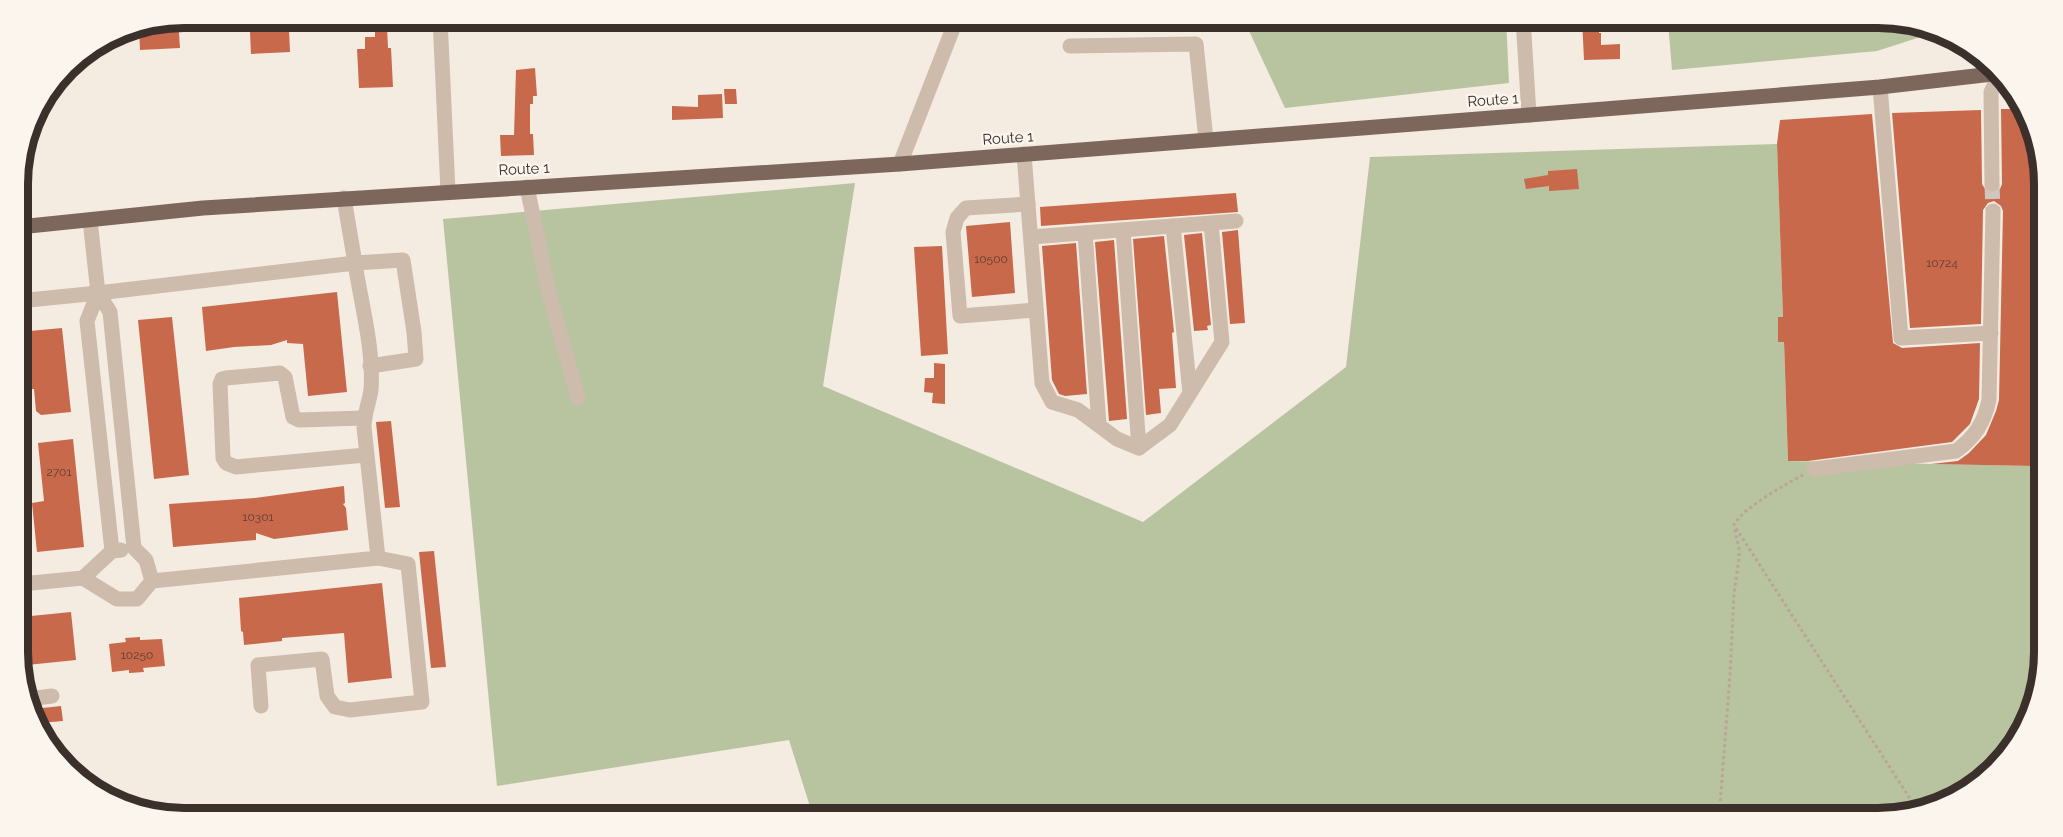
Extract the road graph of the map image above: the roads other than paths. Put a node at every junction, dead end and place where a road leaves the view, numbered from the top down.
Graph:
1 (1524, 28) edge
2 (440, 29) edge
3 (953, 29) edge
4 (1070, 46) dead end
5 (1989, 75) edge
6 (1997, 83) edge
7 (1880, 87) junction
8 (1529, 115) junction
9 (1206, 140) junction
10 (1024, 154) junction
11 (900, 164) junction
12 (1992, 184) tunnel mouth
13 (527, 187) junction
14 (448, 192) junction
15 (344, 198) junction
16 (1028, 204) junction
17 (1993, 211) tunnel mouth
18 (90, 220) junction
19 (1236, 221) dead end
20 (1211, 224) junction
21 (29, 226) edge
22 (1173, 226) junction
23 (1123, 230) junction
24 (1085, 233) junction
25 (1030, 237) junction
26 (355, 263) junction
27 (98, 293) junction
28 (29, 300) edge
29 (1036, 310) junction
30 (1991, 333) junction
31 (370, 366) junction
32 (1190, 393) junction
33 (578, 398) dead end
34 (364, 418) junction
35 (1099, 425) junction
36 (1139, 448) junction
37 (366, 455) junction
38 (1814, 469) road end
39 (134, 548) junction
40 (111, 551) junction
41 (378, 558) junction
42 (83, 578) junction
43 (152, 581) junction
44 (28, 583) edge
45 (52, 696) dead end
46 (36, 698) edge
47 (261, 706) dead end

1 - 8 street
2 - 14 street
3 - 11 street
4 - 9 street
5 - 7 main road, Route 1
6 - 12 street
7 - 8 main road, Route 1
7 - 30 street
8 - 9 main road, Route 1
9 - 10 main road, Route 1
10 - 11 main road, Route 1
10 - 16 street
11 - 13 main road, Route 1
13 - 14 main road, Route 1
13 - 33 street
14 - 15 main road, Route 1
15 - 18 main road, Route 1
15 - 26 street
16 - 25 street
16 - 29 street
17 - 30 street
18 - 21 main road, Route 1
18 - 27 street
19 - 20 street
20 - 22 street
20 - 32 street
22 - 23 street
22 - 32 street
23 - 24 street
23 - 36 street
24 - 25 street
24 - 35 street
25 - 29 street
26 - 27 street
26 - 31 street
26 - 31 street
27 - 28 street
27 - 39 street
27 - 40 street
29 - 35 street
30 - 38 street
31 - 34 street
32 - 36 street
34 - 37 street
34 - 37 street
35 - 36 street
37 - 41 street
39 - 40 street
39 - 43 street
40 - 42 street
41 - 43 street
41 - 47 street
42 - 43 street
42 - 44 street
45 - 46 street

